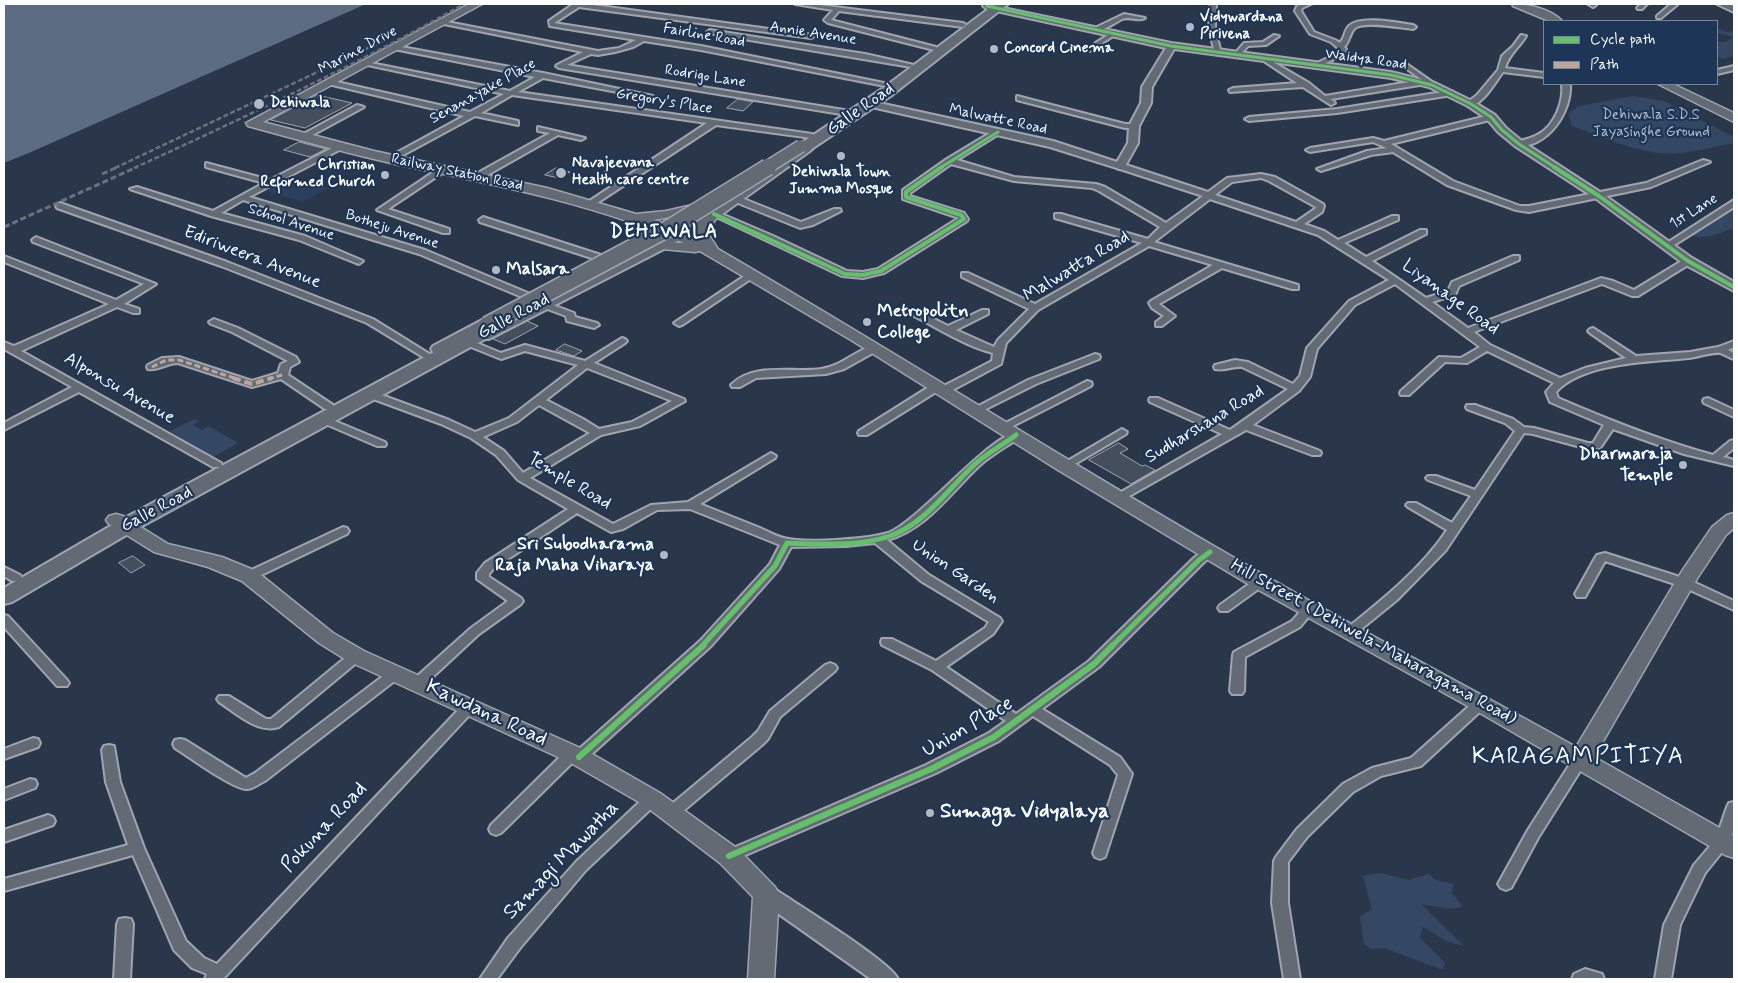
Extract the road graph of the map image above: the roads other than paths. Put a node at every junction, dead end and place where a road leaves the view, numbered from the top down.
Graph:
1 (477, 4) edge
2 (576, 4) edge
3 (798, 4) edge
4 (1213, 4) edge
5 (1308, 4) edge
6 (1516, 4) edge
7 (1675, 4) edge
8 (1721, 4) edge
9 (994, 6) edge
10 (838, 9) junction
11 (1734, 9) edge
12 (1659, 17) dead end
13 (1142, 18) dead end
14 (1555, 20) edge
15 (442, 23) junction
16 (963, 25) junction
17 (1413, 27) dead end
18 (1096, 30) junction
19 (710, 32) dead end
20 (1114, 33) junction
21 (811, 36) dead end
22 (1276, 36) dead end
23 (1524, 36) dead end
24 (641, 40) junction
25 (1171, 46) junction
26 (1341, 46) junction
27 (396, 48) junction
28 (934, 48) junction
29 (1088, 50) dead end
30 (589, 52) junction
31 (1218, 53) junction
32 (1236, 56) junction
33 (1266, 60) junction
34 (366, 64) junction
35 (911, 65) junction
36 (1405, 65) dead end
37 (559, 66) junction
38 (1315, 66) junction
39 (1734, 68) edge
40 (1501, 70) junction
41 (1718, 72) edge
42 (1543, 75) edge
43 (542, 76) junction
44 (331, 82) junction
45 (885, 84) junction
46 (1306, 84) junction
47 (1429, 84) junction
48 (1566, 85) edge
49 (1666, 85) edge
50 (1233, 90) dead end
51 (511, 93) junction
52 (1449, 93) junction
53 (649, 96) dead end
54 (1020, 98) dead end
55 (1326, 98) junction
56 (870, 104) junction
57 (1471, 104) junction
58 (360, 107) dead end
59 (1338, 110) junction
60 (847, 113) junction
61 (472, 114) junction
62 (1491, 117) junction
63 (1734, 118) edge
64 (1249, 119) dead end
65 (515, 122) dead end
66 (252, 123) joint
67 (713, 123) junction
68 (1134, 126) junction
69 (541, 129) dead end
70 (998, 132) junction
71 (556, 133) junction
72 (302, 137) junction
73 (581, 138) dead end
74 (812, 140) junction
75 (1384, 143) junction
76 (1519, 144) junction
77 (341, 147) junction
78 (1395, 149) junction
79 (1310, 150) dead end
80 (392, 159) junction
81 (950, 161) junction
82 (1706, 162) dead end
83 (209, 165) dead end
84 (1120, 166) junction
85 (1321, 169) dead end
86 (444, 170) junction
87 (479, 176) junction
88 (270, 182) junction
89 (134, 189) dead end
90 (725, 191) junction
91 (1207, 196) junction
92 (1600, 196) junction
93 (242, 197) junction
94 (738, 198) junction
95 (1734, 203) edge
96 (590, 204) junction
97 (60, 206) dead end
98 (697, 208) junction
99 (837, 212) dead end
100 (214, 214) junction
101 (628, 216) junction
102 (712, 216) junction
103 (1058, 216) dead end
104 (1395, 218) dead end
105 (484, 220) dead end
106 (1297, 225) junction
107 (1166, 227) junction
108 (660, 228) junction
109 (446, 230) dead end
110 (1423, 232) dead end
111 (679, 235) junction
112 (36, 240) dead end
113 (633, 243) junction
114 (1149, 243) junction
115 (1337, 244) junction
116 (1668, 244) junction
117 (662, 245) junction
118 (711, 250) junction
119 (609, 256) junction
120 (1516, 258) dead end
121 (4, 259) edge
122 (632, 260) junction
123 (359, 261) dead end
124 (1365, 261) junction
125 (1688, 261) junction
126 (1219, 266) junction
127 (752, 274) junction
128 (965, 275) dead end
129 (1396, 280) junction
130 (1295, 287) dead end
131 (1734, 287) edge
132 (532, 298) junction
133 (1424, 301) junction
134 (117, 304) junction
135 (545, 305) junction
136 (1035, 308) junction
137 (136, 311) dead end
138 (986, 312) dead end
139 (915, 313) dead end
140 (214, 322) dead end
141 (679, 323) dead end
142 (1159, 324) dead end
143 (594, 325) dead end
144 (948, 330) junction
145 (1592, 331) dead end
146 (1466, 332) junction
147 (622, 341) dead end
148 (470, 343) junction
149 (1734, 344) edge
150 (4, 345) edge
151 (1487, 347) junction
152 (875, 348) junction
153 (14, 350) junction
154 (1720, 350) junction
155 (998, 351) junction
156 (437, 352) junction
157 (1734, 356) edge
158 (1095, 357) dead end
159 (1634, 359) junction
160 (586, 364) junction
161 (152, 367) dead end
162 (1219, 367) dead end
163 (282, 375) junction
164 (1560, 382) junction
165 (1087, 384) dead end
166 (736, 385) dead end
167 (80, 387) junction
168 (939, 389) junction
169 (1295, 389) junction
170 (1405, 393) dead end
171 (372, 395) junction
172 (538, 400) junction
173 (1154, 400) dead end
174 (1708, 401) dead end
175 (1471, 408) dead end
176 (976, 410) junction
177 (327, 413) junction
178 (1734, 414) edge
179 (1610, 425) junction
180 (1245, 426) junction
181 (4, 427) edge
182 (1521, 430) junction
183 (1010, 431) junction
184 (1122, 432) dead end
185 (597, 433) junction
186 (863, 433) dead end
187 (1230, 434) junction
188 (474, 436) junction
189 (1734, 443) edge
190 (381, 444) dead end
191 (1316, 454) dead end
192 (771, 456) dead end
193 (1714, 459) junction
194 (1734, 463) edge
195 (217, 465) junction
196 (1064, 466) junction
197 (522, 478) junction
198 (1432, 478) dead end
199 (1478, 496) junction
200 (1120, 498) junction
201 (691, 505) junction
202 (1412, 506) dead end
203 (577, 508) junction
204 (1734, 519) edge
205 (121, 523) junction
206 (1454, 529) junction
207 (343, 531) dead end
208 (878, 539) junction
209 (787, 543) junction
210 (1210, 552) junction
211 (250, 576) junction
212 (8, 578) edge
213 (1260, 582) junction
214 (1685, 583) junction
215 (1581, 594) dead end
216 (4, 597) edge
217 (1734, 606) edge
218 (1224, 608) dead end
219 (1309, 609) junction
220 (4, 619) edge
221 (1350, 632) junction
222 (887, 642) dead end
223 (356, 656) junction
224 (936, 667) junction
225 (830, 668) dead end
226 (396, 673) junction
227 (62, 683) dead end
228 (418, 683) junction
229 (1237, 691) dead end
230 (224, 699) dead end
231 (1481, 703) junction
232 (469, 707) junction
233 (1032, 709) junction
234 (1016, 721) junction
235 (33, 743) dead end
236 (180, 744) dead end
237 (109, 750) dead end
238 (4, 754) edge
239 (575, 755) junction
240 (1580, 760) junction
241 (30, 784) dead end
242 (4, 795) edge
243 (652, 799) junction
244 (1734, 807) edge
245 (670, 813) junction
246 (48, 820) dead end
247 (496, 829) dead end
248 (4, 836) edge
249 (1729, 845) edge
250 (137, 848) junction
251 (1100, 853) dead end
252 (729, 856) junction
253 (1506, 884) dead end
254 (4, 885) edge
255 (766, 894) junction
256 (125, 924) dead end
257 (216, 976) edge
258 (122, 979) edge
259 (488, 979) edge
260 (761, 979) edge
261 (887, 979) edge
262 (1292, 979) edge
263 (1580, 979) edge
264 (1596, 979) edge
265 (1663, 979) edge

1 - 15 main road, Marine Drive
2 - 21 street
2 - 24 street, Fairline Road
3 - 10 street
4 - 31 street
5 - 26 street
6 - 14 main road
7 - 12 street
8 - 11 street
9 - 16 highway, Galle Road
9 - 18 street, Waidya Road
9 - 56 highway, Galle Road
10 - 16 street
10 - 28 street
13 - 18 street
15 - 27 main road, Marine Drive
15 - 30 street
16 - 28 highway, Galle Road
17 - 26 street
18 - 20 street, Waidya Road
19 - 35 street, Annie Avenue
20 - 25 street, Waidya Road
20 - 29 street
22 - 32 street
23 - 40 street
24 - 30 street
24 - 45 street, Fairline Road
25 - 31 street, Waidya Road
25 - 68 street
26 - 38 street
27 - 34 main road, Marine Drive
27 - 43 street
28 - 35 highway, Galle Road
30 - 37 street, Senanayake Place
31 - 32 street, Waidya Road
32 - 33 street, Waidya Road
33 - 38 street, Waidya Road
33 - 46 street
34 - 44 main road, Marine Drive
34 - 51 street, Gregory's Place
35 - 45 highway, Galle Road
36 - 47 street
37 - 43 street, Senanayake Place
37 - 60 street, Rodrigo Lane
38 - 47 street, Waidya Road
39 - 41 street
40 - 42 street
40 - 57 street
43 - 51 street, Senanayake Place
43 - 53 street
44 - 61 street
44 - 66 main road, Marine Drive
45 - 60 highway, Galle Road
46 - 50 street
46 - 55 street
47 - 52 street, Waidya Road
47 - 55 street
48 - 76 street
49 - 63 main road
51 - 61 street, Senanayake Place
51 - 67 street, Gregory's Place
52 - 57 street, Waidya Road
52 - 59 street
54 - 68 street
55 - 59 street
56 - 70 street, Malwatte Road
56 - 74 highway, Galle Road
57 - 62 street, Waidya Road
58 - 72 street
59 - 64 street
60 - 74 highway, Galle Road
61 - 65 street
61 - 80 street, Senanayake Place
62 - 75 street
62 - 76 street, Waidya Road
66 - 72 main road, Railway Station Road
67 - 74 street, Gregory's Place
67 - 96 street
68 - 84 street
69 - 71 street
70 - 81 street
70 - 84 street, Malwatte Road
71 - 73 street
71 - 87 street
72 - 77 main road, Railway Station Road
74 - 90 main road
74 - 94 main road
74 - 156 highway, Galle Road, bridge
75 - 78 street
75 - 79 street
76 - 92 street, Waidya Road
77 - 80 main road, Railway Station Road
77 - 88 street, School Avenue
78 - 85 street
78 - 92 street
80 - 86 main road, Railway Station Road
81 - 102 street
81 - 107 street, Malwatta Road
82 - 92 street
83 - 88 street
84 - 91 street, Liyanage Road
86 - 87 main road, Railway Station Road
86 - 109 street
87 - 96 main road, Railway Station Road
88 - 93 street, School Avenue
89 - 100 street, School Avenue
90 - 94 main road
90 - 98 main road
91 - 106 street, Liyanage Road
91 - 106 street, Malwatta Road
91 - 107 street, Malwatta Road
92 - 116 street, Waidya Road
93 - 100 street, School Avenue
93 - 132 street, Botheju Avenue
94 - 99 street
94 - 102 main road
95 - 116 street, 1st Lane
96 - 101 main road, Railway Station Road
97 - 156 street, Ediriweera Avenue
98 - 101 main road
98 - 108 main road
100 - 123 street, School Avenue
101 - 108 main road, Railway Station Road
101 - 113 main road
102 - 111 main road
102 - 118 main road
103 - 114 street
104 - 115 street
105 - 119 street
106 - 115 street, Liyanage Road
107 - 114 street, Malwatta Road
108 - 111 main road, Railway Station Road
108 - 113 main road
110 - 124 street
111 - 117 main road
111 - 118 main road, Hill Street (Dehiwela-Maharagama Road)
112 - 134 street
113 - 119 main road
114 - 126 street
114 - 136 street, Malwatta Road
115 - 124 street, Liyanage Road
116 - 125 street, Waidya Road
117 - 118 main road
117 - 122 main road
118 - 127 main road, Hill Street (Dehiwela-Maharagama Road)
119 - 122 main road
119 - 132 main road
120 - 133 street
121 - 134 street
122 - 135 main road
124 - 129 street, Liyanage Road
125 - 131 street, Waidya Road
125 - 146 street
126 - 130 street
126 - 142 street
127 - 141 street
127 - 152 main road, Hill Street (Dehiwela-Maharagama Road)
128 - 136 street
129 - 133 street, Liyanage Road
129 - 169 street, Sudharshana Road
132 - 156 main road
133 - 146 street, Liyanage Road
134 - 137 street
134 - 153 street
135 - 143 street
135 - 148 main road
136 - 155 street, Malwatta Road
138 - 144 street
139 - 144 street
140 - 163 street
144 - 155 street
145 - 159 street
146 - 151 street, Liyanage Road
147 - 160 street
148 - 156 main road
148 - 160 street
149 - 154 street
150 - 153 street, Alponsu Avenue
151 - 164 street, Liyanage Road
151 - 170 street
152 - 166 street
152 - 168 main road, Hill Street (Dehiwela-Maharagama Road)
153 - 167 street, Alponsu Avenue
154 - 157 street
154 - 159 street
155 - 168 street, Malwatta Road
156 - 171 highway, Galle Road
156 - 177 highway, Galle Road
158 - 176 street
159 - 164 street
160 - 172 street
160 - 185 street
161 - 163 street
162 - 169 street
163 - 177 street
164 - 179 street
165 - 183 street
167 - 181 street
167 - 195 street, Alponsu Avenue
168 - 176 main road, Hill Street (Dehiwela-Maharagama Road)
168 - 186 street
169 - 180 street, Sudharshana Road
171 - 177 highway, Galle Road
171 - 188 street, Temple Road
172 - 185 street
172 - 188 street
173 - 187 street
174 - 178 street
175 - 182 street
176 - 183 main road, Hill Street (Dehiwela-Maharagama Road)
177 - 190 street
177 - 195 highway, Galle Road
177 - 205 highway, Galle Road
179 - 182 street
179 - 193 street
180 - 187 street, Sudharshana Road
180 - 191 street
182 - 199 street
183 - 196 main road, Hill Street (Dehiwela-Maharagama Road)
183 - 208 street
184 - 196 street
185 - 197 street
187 - 200 street, Sudharshana Road
188 - 197 street, Temple Road
189 - 193 street
192 - 201 street
193 - 194 street
195 - 205 highway, Galle Road
196 - 200 main road, Hill Street (Dehiwela-Maharagama Road)
197 - 203 street, Temple Road
198 - 199 street
199 - 206 street
200 - 210 main road, Hill Street (Dehiwela-Maharagama Road)
201 - 203 street, Temple Road
201 - 209 street
202 - 206 street
203 - 228 street
204 - 214 main road
205 - 211 main road, Kawdana Road
205 - 212 highway, Galle Road
205 - 216 highway, Galle Road
206 - 221 street
207 - 211 street
208 - 209 street
208 - 224 street, Union Garden
209 - 239 street
210 - 213 main road, Hill Street (Dehiwela-Maharagama Road)
210 - 233 street, Union Place
211 - 223 main road, Kawdana Road
213 - 218 street
213 - 219 main road, Hill Street (Dehiwela-Maharagama Road)
214 - 215 street
214 - 217 street
214 - 240 main road
219 - 221 main road, Hill Street (Dehiwela-Maharagama Road)
219 - 229 street
220 - 227 street
221 - 231 main road, Hill Street (Dehiwela-Maharagama Road)
222 - 224 street
223 - 226 main road, Kawdana Road
223 - 230 street
224 - 234 street
225 - 245 street
226 - 228 main road, Kawdana Road
226 - 236 street
228 - 232 main road, Kawdana Road
231 - 240 main road, Hill Street (Dehiwela-Maharagama Road)
231 - 262 street
232 - 239 main road, Kawdana Road
232 - 257 street, Pokuna Road
233 - 234 street, Union Place
233 - 251 street
234 - 252 street, Union Place
235 - 238 street
237 - 250 street
239 - 243 main road, Kawdana Road
239 - 247 street
240 - 249 main road, Hill Street (Dehiwela-Maharagama Road)
240 - 253 street
241 - 242 street
243 - 245 main road, Kawdana Road
243 - 259 street, Samagi Mawatha
244 - 249 street
245 - 252 main road, Kawdana Road
246 - 248 street
249 - 265 street
250 - 254 street
250 - 257 street
252 - 255 main road, Kawdana Road
255 - 260 main road
255 - 261 street
256 - 258 street
263 - 264 street

